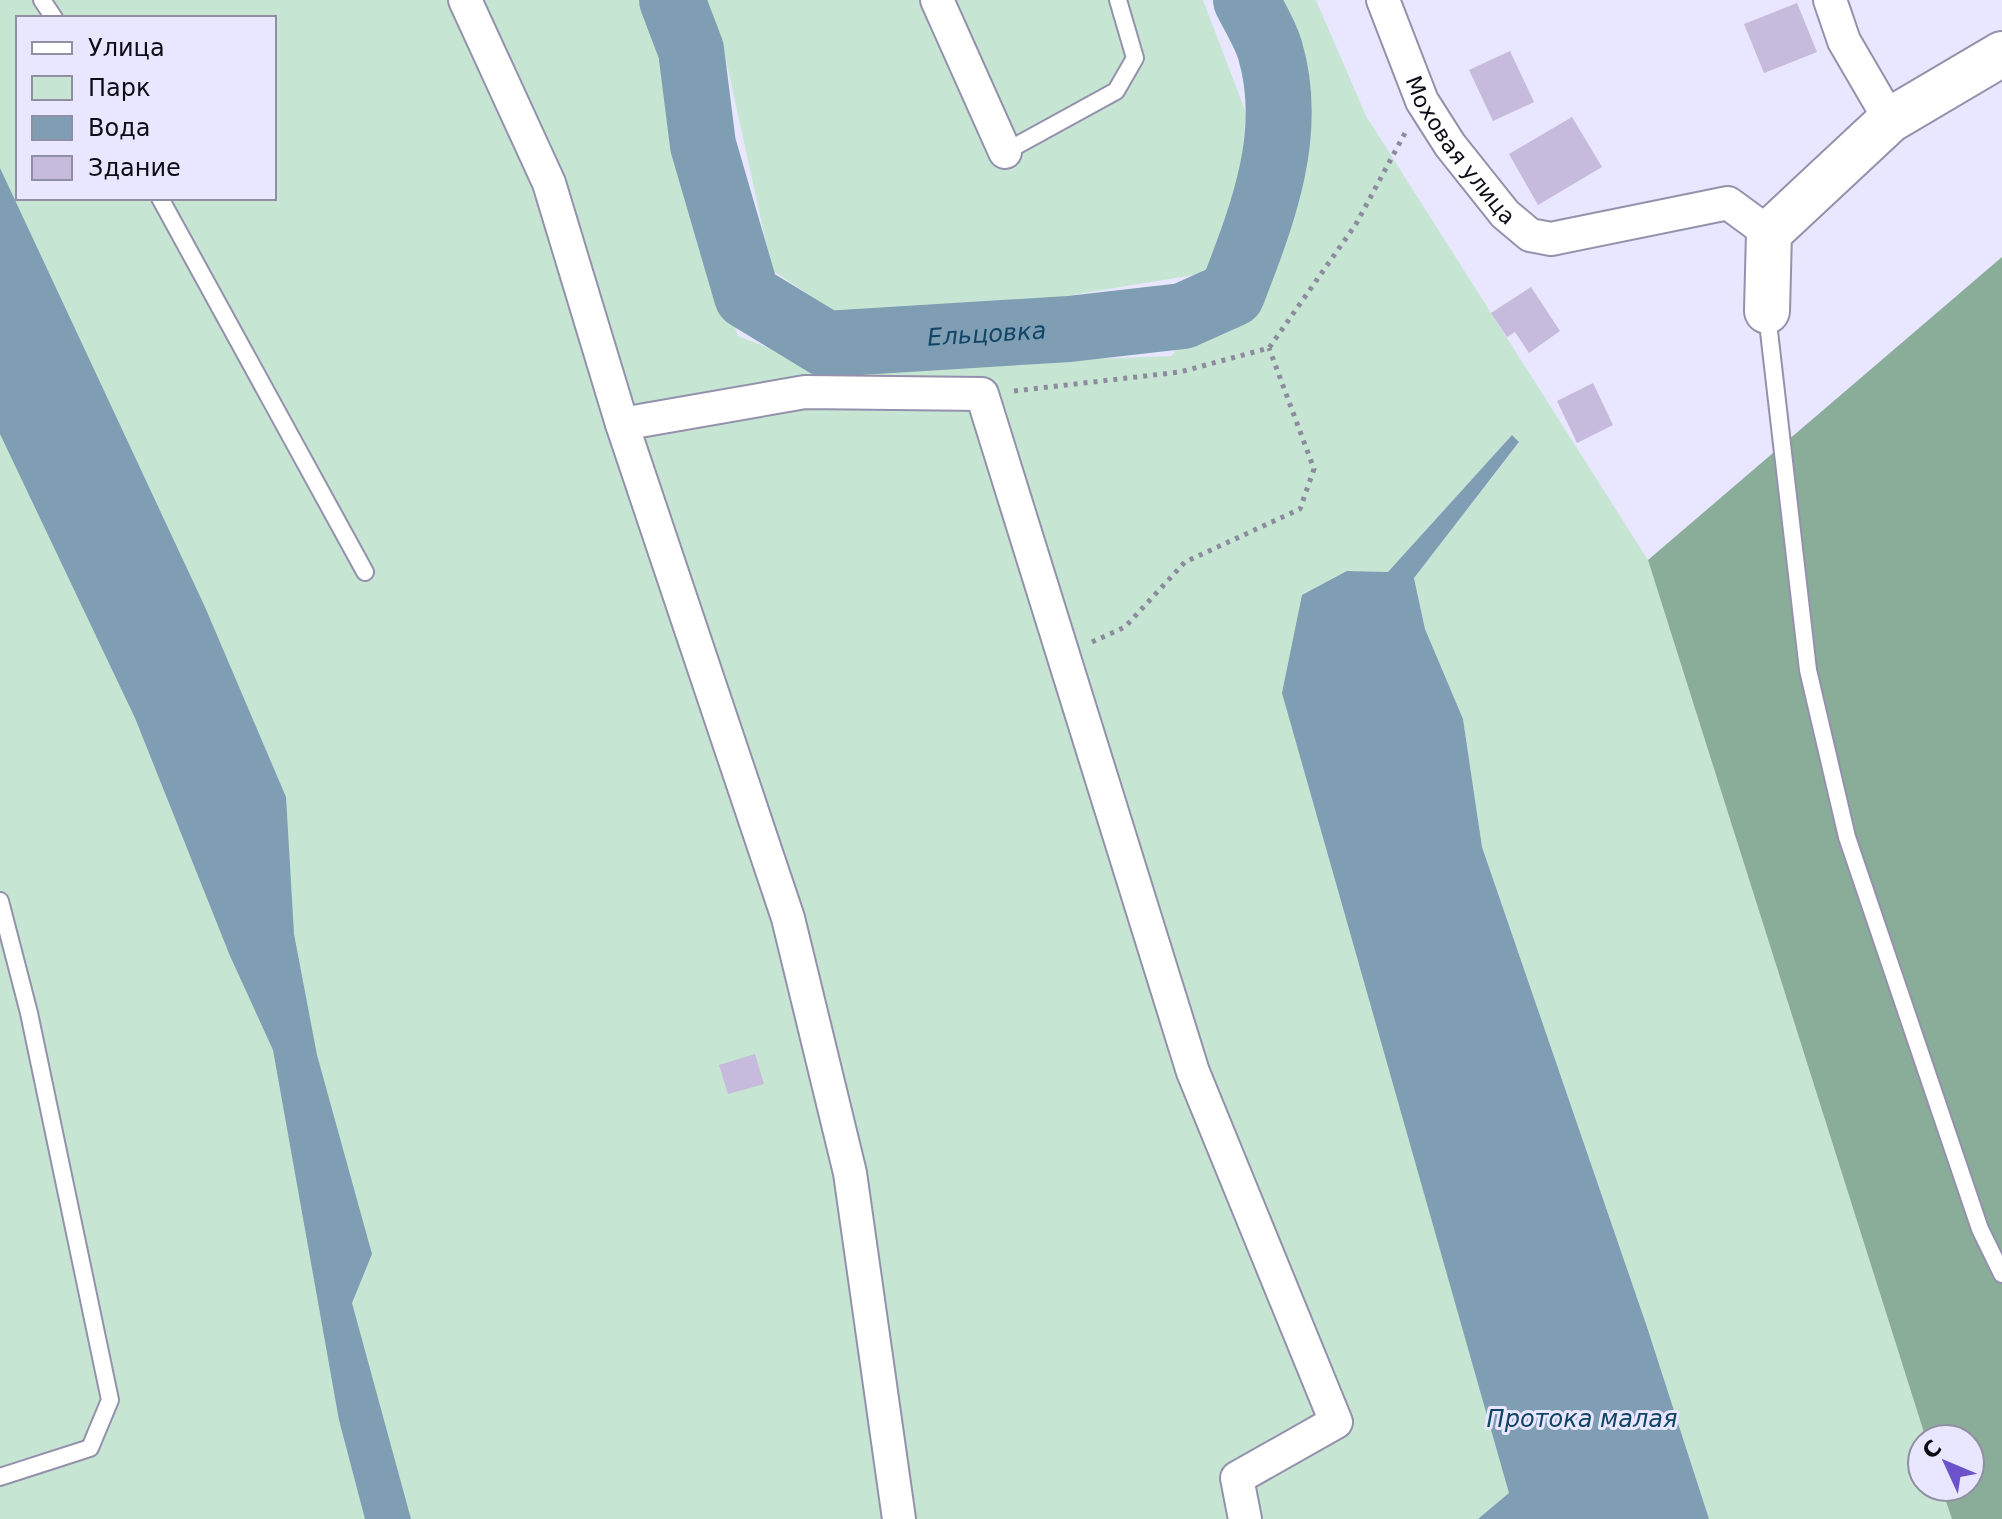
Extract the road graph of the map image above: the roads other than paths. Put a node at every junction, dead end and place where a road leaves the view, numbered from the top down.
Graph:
1 (465, 0) edge
2 (937, 0) edge
3 (1118, 0) edge
4 (1383, 0) edge
5 (1830, 0) edge
6 (2002, 54) edge
7 (1890, 120) junction
8 (1005, 152) joint
9 (161, 200) edge
10 (1769, 233) junction
11 (1767, 311) joint
12 (622, 424) junction
13 (365, 572) dead end
14 (0, 901) edge
15 (2002, 1274) edge
16 (0, 1477) edge
17 (899, 1519) edge
18 (1245, 1519) edge

1 - 12 street
2 - 8 street
3 - 8 lane
4 - 10 street, Моховая улица
5 - 7 street
6 - 7 street
7 - 10 street
9 - 13 lane
10 - 11 street
11 - 15 lane
12 - 17 street
12 - 18 street
14 - 16 lane

